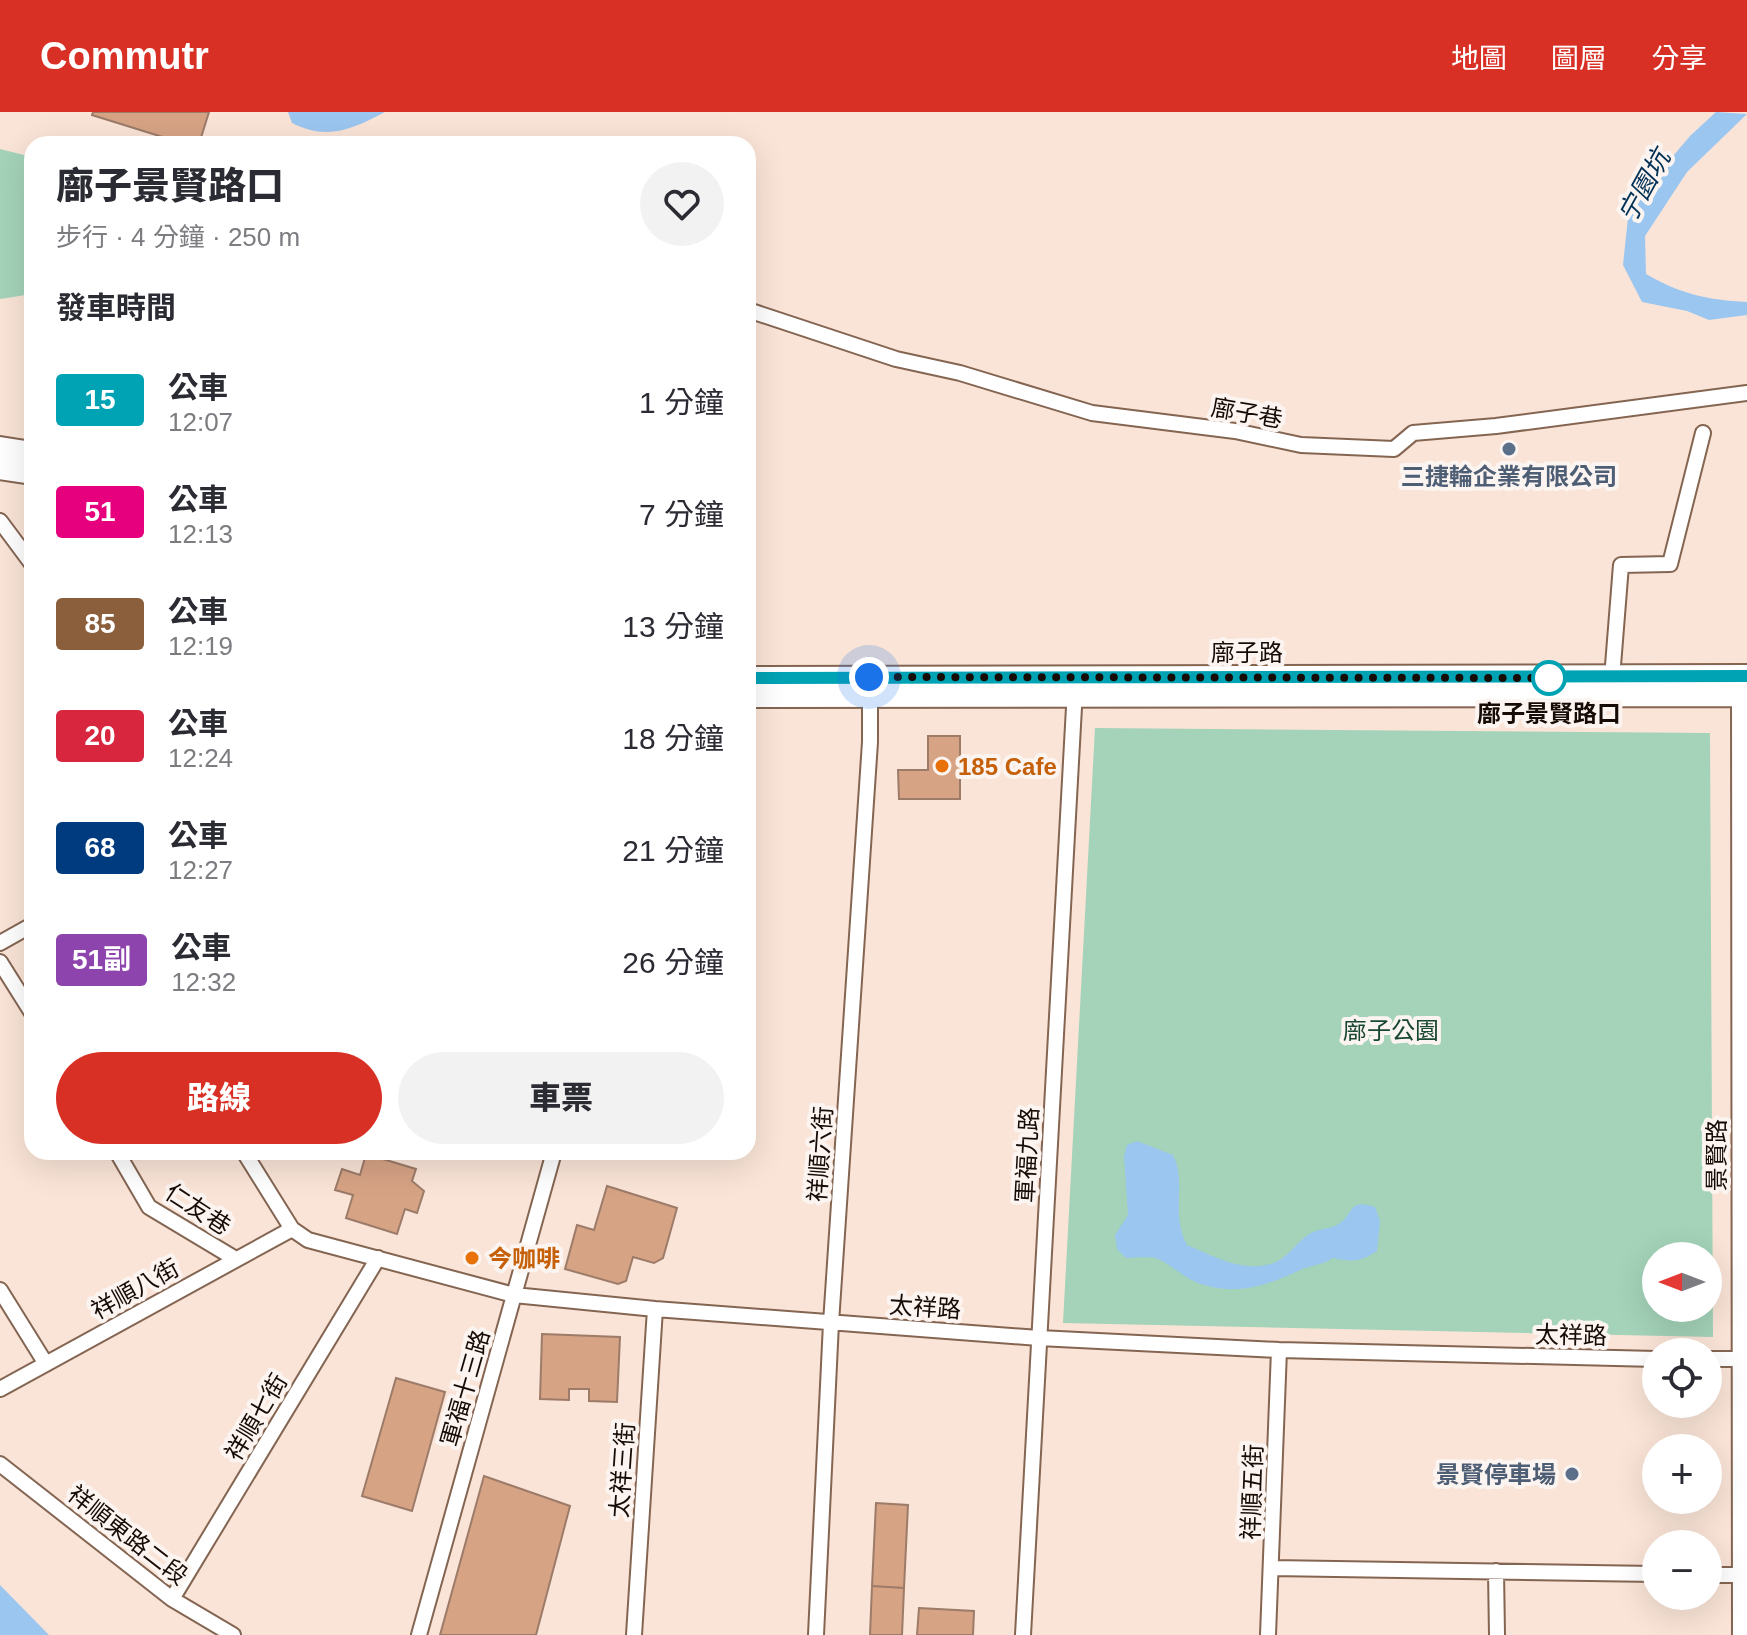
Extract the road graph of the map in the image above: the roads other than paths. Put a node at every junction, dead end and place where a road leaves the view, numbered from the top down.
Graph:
1 (756, 313) edge
2 (1747, 393) edge
3 (1703, 433) dead end
4 (0, 448) edge
5 (24, 452) edge
6 (0, 468) edge
7 (24, 472) edge
8 (0, 521) edge
9 (24, 553) edge
10 (1612, 678) junction
11 (756, 679) edge
12 (1745, 685) edge
13 (1075, 686) junction
14 (870, 687) junction
15 (756, 695) edge
16 (1745, 882) edge
17 (24, 930) edge
18 (0, 943) edge
19 (0, 962) edge
20 (24, 1000) edge
21 (122, 1160) edge
22 (249, 1160) edge
23 (552, 1160) edge
24 (292, 1229) junction
25 (234, 1258) junction
26 (378, 1258) junction
27 (0, 1290) edge
28 (514, 1295) junction
29 (655, 1309) junction
30 (831, 1323) junction
31 (1039, 1338) junction
32 (1279, 1350) junction
33 (1642, 1359) edge
34 (1722, 1359) edge
35 (1744, 1359) edge
36 (46, 1364) junction
37 (0, 1389) edge
38 (0, 1464) edge
39 (1272, 1568) junction
40 (1496, 1571) junction
41 (1642, 1574) edge
42 (1722, 1575) edge
43 (1743, 1575) junction
44 (172, 1599) junction
45 (233, 1635) edge
46 (419, 1635) edge
47 (634, 1635) edge
48 (816, 1635) edge
49 (1023, 1635) edge
50 (1268, 1635) edge
51 (1497, 1635) edge
52 (1744, 1635) edge

1 - 2 street, 廍子巷
3 - 10 street
4 - 5 main road
6 - 7 main road
8 - 9 street
10 - 12 main road, 廍子路
10 - 13 main road, 廍子路
11 - 14 main road, 廍子路
12 - 13 main road, 廍子路
12 - 16 main road, 景賢路
13 - 14 main road, 廍子路
13 - 31 street, 軍福九路
14 - 15 main road, 廍子路
14 - 30 street, 祥順六街
16 - 35 main road, 景賢路
17 - 18 street
19 - 20 street
21 - 25 street, 仁友巷
22 - 24 street
23 - 28 street, 軍福十三路
24 - 25 street, 祥順八街
24 - 26 street, 太祥路
25 - 36 street, 祥順八街
26 - 28 street, 太祥路
26 - 44 street, 祥順七街
27 - 36 street
28 - 29 street, 太祥路
28 - 46 street, 軍福十三路
29 - 30 street, 太祥路
29 - 47 street, 太祥三街
30 - 31 street, 太祥路
30 - 48 street, 祥順六街
31 - 32 street, 太祥路
31 - 49 street, 軍福九路
32 - 33 street, 太祥路
32 - 39 street, 祥順五街
34 - 35 street
35 - 43 main road, 景賢路
36 - 37 street, 祥順八街
38 - 44 street, 祥順東路二段
39 - 40 street
39 - 50 street, 祥順五街
40 - 41 street
40 - 51 street
42 - 43 street
43 - 52 main road, 景賢路
44 - 45 street, 祥順東路二段

